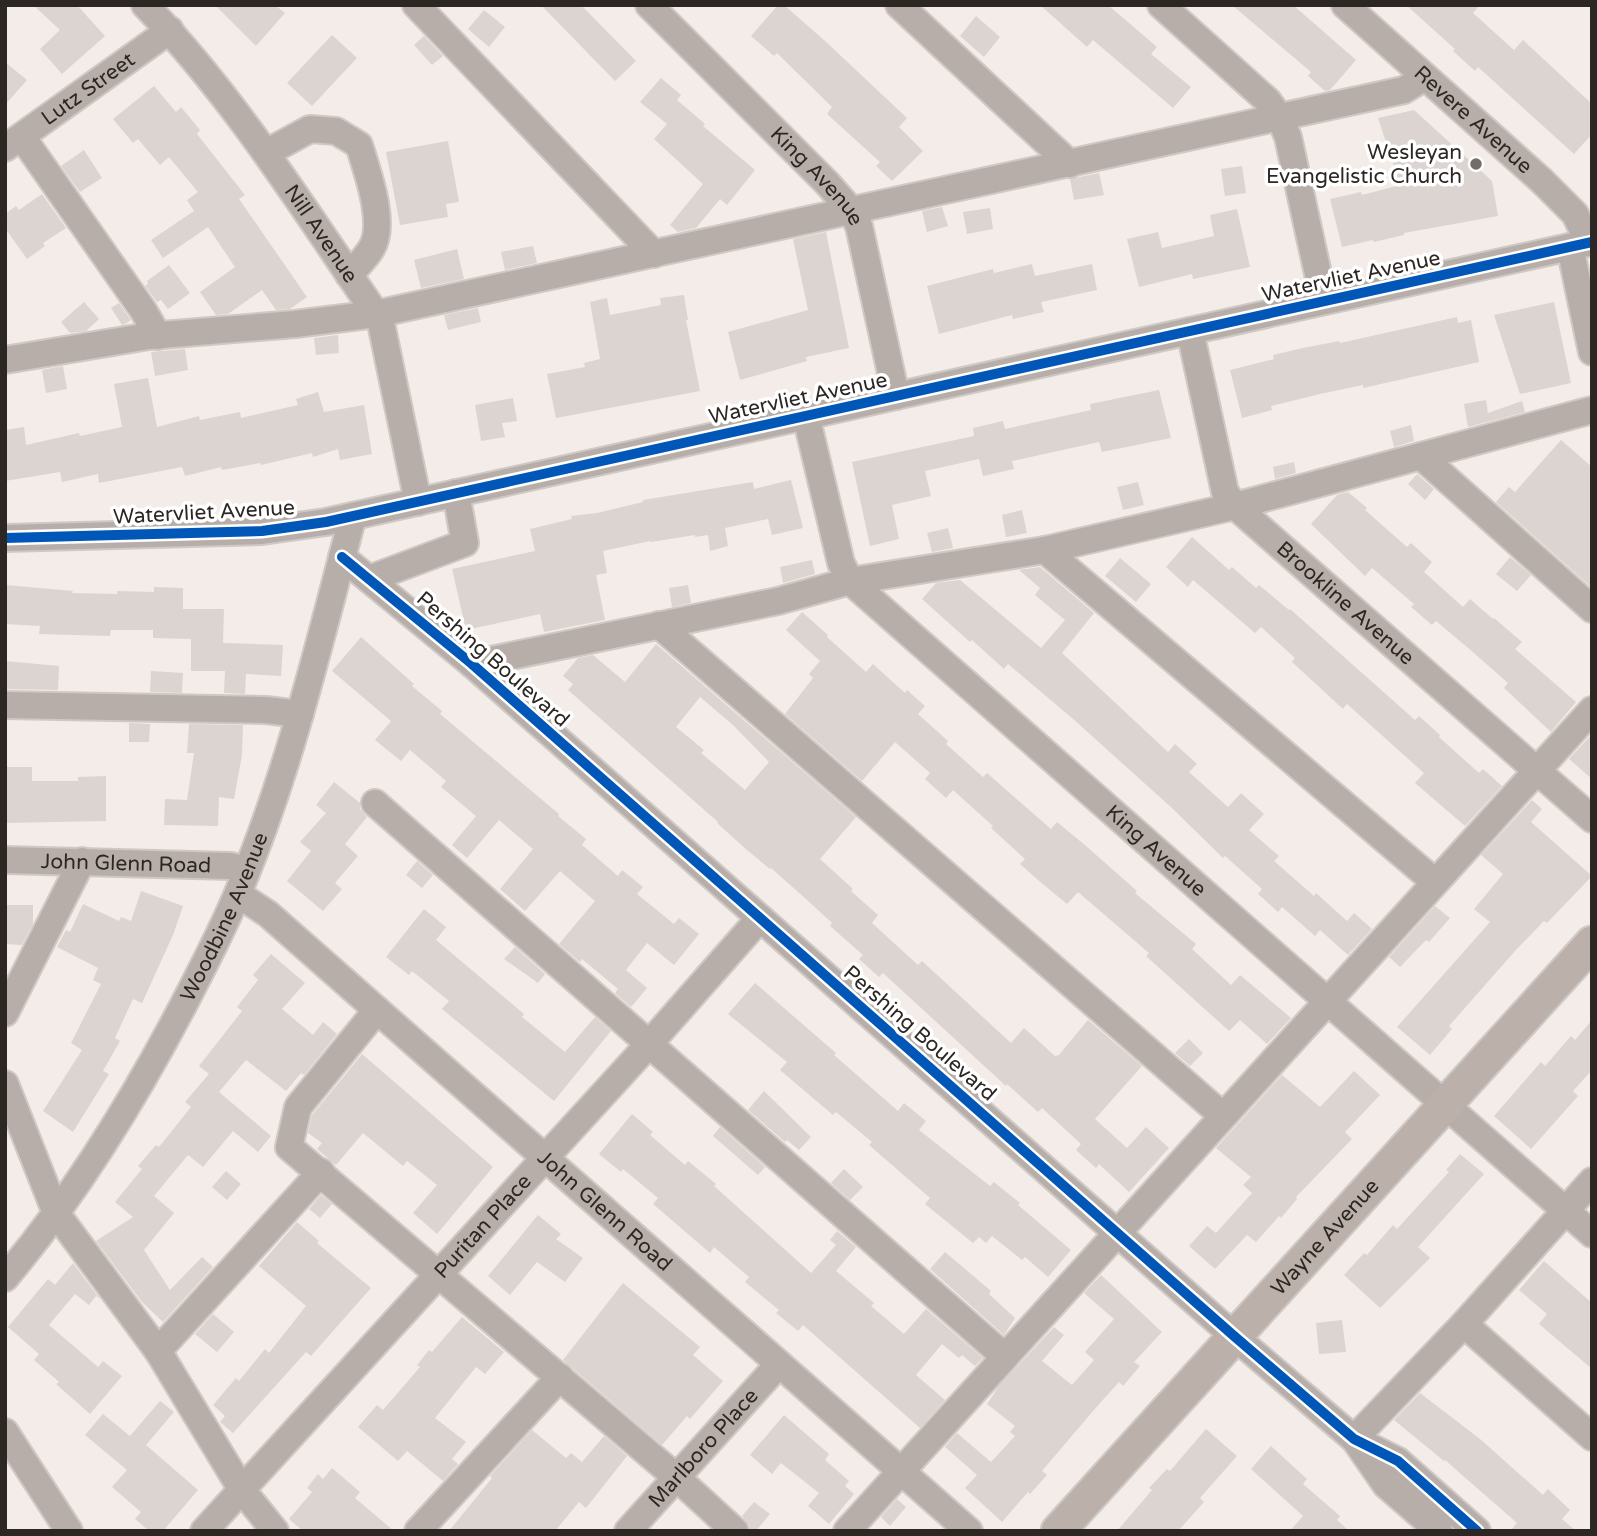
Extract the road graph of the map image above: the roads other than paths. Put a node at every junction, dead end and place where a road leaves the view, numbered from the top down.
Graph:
1 (145, 5) edge
2 (416, 5) edge
3 (649, 5) edge
4 (899, 5) edge
5 (1161, 5) edge
6 (1345, 5) edge
7 (170, 30) junction
8 (1425, 77) junction
9 (1280, 118) junction
10 (11, 141) edge
11 (266, 153) junction
12 (1069, 164) junction
13 (850, 209) junction
14 (1584, 244) edge
15 (654, 254) junction
16 (349, 275) junction
17 (1324, 302) junction
18 (376, 314) junction
19 (1190, 331) junction
20 (158, 335) junction
21 (1592, 352) edge
22 (5, 360) edge
23 (896, 396) junction
24 (1592, 411) edge
25 (806, 416) junction
26 (1421, 456) junction
27 (456, 493) junction
28 (418, 502) junction
29 (1235, 506) junction
30 (353, 516) junction
31 (5, 538) edge
32 (1045, 550) junction
33 (342, 557) junction
34 (369, 579) junction
35 (850, 581) junction
36 (1592, 609) edge
37 (659, 625) junction
38 (472, 664) junction
39 (5, 705) edge
40 (1592, 710) edge
41 (300, 714) junction
42 (1536, 770) junction
43 (375, 803) dead end
44 (1592, 819) edge
45 (5, 860) edge
46 (82, 861) junction
47 (247, 870) junction
48 (1435, 883) junction
49 (238, 894) junction
50 (760, 918) junction
51 (1592, 943) edge
52 (1328, 1002) junction
53 (377, 1010) junction
54 (5, 1013) edge
55 (650, 1043) junction
56 (5, 1084) edge
57 (1445, 1105) junction
58 (1223, 1116) junction
59 (544, 1158) junction
60 (321, 1172) junction
61 (1592, 1181) edge
62 (1564, 1210) junction
63 (57, 1213) junction
64 (1116, 1233) junction
65 (1592, 1234) edge
66 (438, 1274) junction
67 (5, 1278) edge
68 (1464, 1324) junction
69 (1234, 1336) junction
70 (158, 1351) junction
71 (1004, 1356) junction
72 (779, 1364) junction
73 (560, 1377) junction
74 (5, 1432) edge
75 (1592, 1437) edge
76 (1354, 1439) junction
77 (900, 1470) junction
78 (676, 1477) junction
79 (242, 1490) junction
80 (69, 1531) edge
81 (204, 1531) edge
82 (275, 1531) edge
83 (418, 1531) edge
84 (628, 1531) edge
85 (735, 1531) edge
86 (846, 1531) edge
87 (969, 1531) edge
88 (1058, 1531) edge
89 (1439, 1531) edge
90 (1477, 1531) edge

1 - 7 street, Nill Avenue
2 - 15 street
3 - 13 street, King Avenue
4 - 12 street
5 - 9 street
6 - 8 street, Revere Avenue
7 - 10 street, Lutz Street
7 - 11 street, Nill Avenue
8 - 9 street
8 - 14 street, Revere Avenue
9 - 12 street
9 - 17 street
10 - 20 street
11 - 16 street, Nill Avenue
11 - 16 street
12 - 13 street
13 - 15 street
13 - 23 street, King Avenue
14 - 17 street, Watervliet Avenue
14 - 21 street, Revere Avenue
15 - 18 street
16 - 18 street, Nill Avenue
17 - 19 street, Watervliet Avenue
18 - 20 street
18 - 28 street, Nill Avenue
19 - 23 street, Watervliet Avenue
19 - 29 street, Brookline Avenue
20 - 22 street
23 - 25 street, Watervliet Avenue
24 - 26 street
25 - 27 street, Watervliet Avenue
25 - 35 street, King Avenue
26 - 29 street
26 - 36 street
27 - 28 street, Watervliet Avenue
27 - 34 street
28 - 30 street, Watervliet Avenue
29 - 32 street
29 - 42 street, Brookline Avenue
30 - 31 street, Watervliet Avenue
30 - 33 street, Woodbine Avenue
32 - 35 street
32 - 48 street
33 - 34 street, Pershing Boulevard
33 - 41 street, Woodbine Avenue
34 - 38 street, Pershing Boulevard
35 - 37 street
35 - 52 street, King Avenue
37 - 38 street
37 - 58 street
38 - 50 street, Pershing Boulevard
39 - 41 street
40 - 42 street
41 - 47 street, Woodbine Avenue
42 - 44 street, Brookline Avenue
42 - 48 street
43 - 55 street
45 - 46 street, John Glenn Road
46 - 47 street, John Glenn Road
46 - 54 street
47 - 49 street, Woodbine Avenue
48 - 52 street
49 - 53 street, John Glenn Road
49 - 63 street, Woodbine Avenue
50 - 55 street, Puritan Place
50 - 64 street, Pershing Boulevard
51 - 57 main road, Wayne Avenue
52 - 57 street, King Avenue
52 - 58 street
53 - 59 street, John Glenn Road
53 - 60 street
55 - 59 street, Puritan Place
55 - 71 street
56 - 63 street
57 - 62 street, King Avenue
57 - 69 main road, Wayne Avenue
58 - 64 street
59 - 66 street, Puritan Place
59 - 72 street, John Glenn Road
60 - 66 street
60 - 70 street
61 - 62 street
62 - 65 street, King Avenue
62 - 68 street
63 - 67 street, Woodbine Avenue
63 - 70 street
64 - 69 street, Pershing Boulevard
64 - 71 street
66 - 73 street
66 - 79 street, Puritan Place
68 - 75 street
68 - 76 street
69 - 76 street, Pershing Boulevard
69 - 88 main road, Wayne Avenue
70 - 79 street
71 - 77 street
72 - 77 street, John Glenn Road
72 - 78 street, Marlboro Place
73 - 78 street
73 - 83 street
74 - 80 street
76 - 89 street, Pershing Boulevard
76 - 90 street, Pershing Boulevard
77 - 86 street
77 - 87 street, John Glenn Road
78 - 84 street, Marlboro Place
78 - 85 street
79 - 81 street, Puritan Place
79 - 82 street

